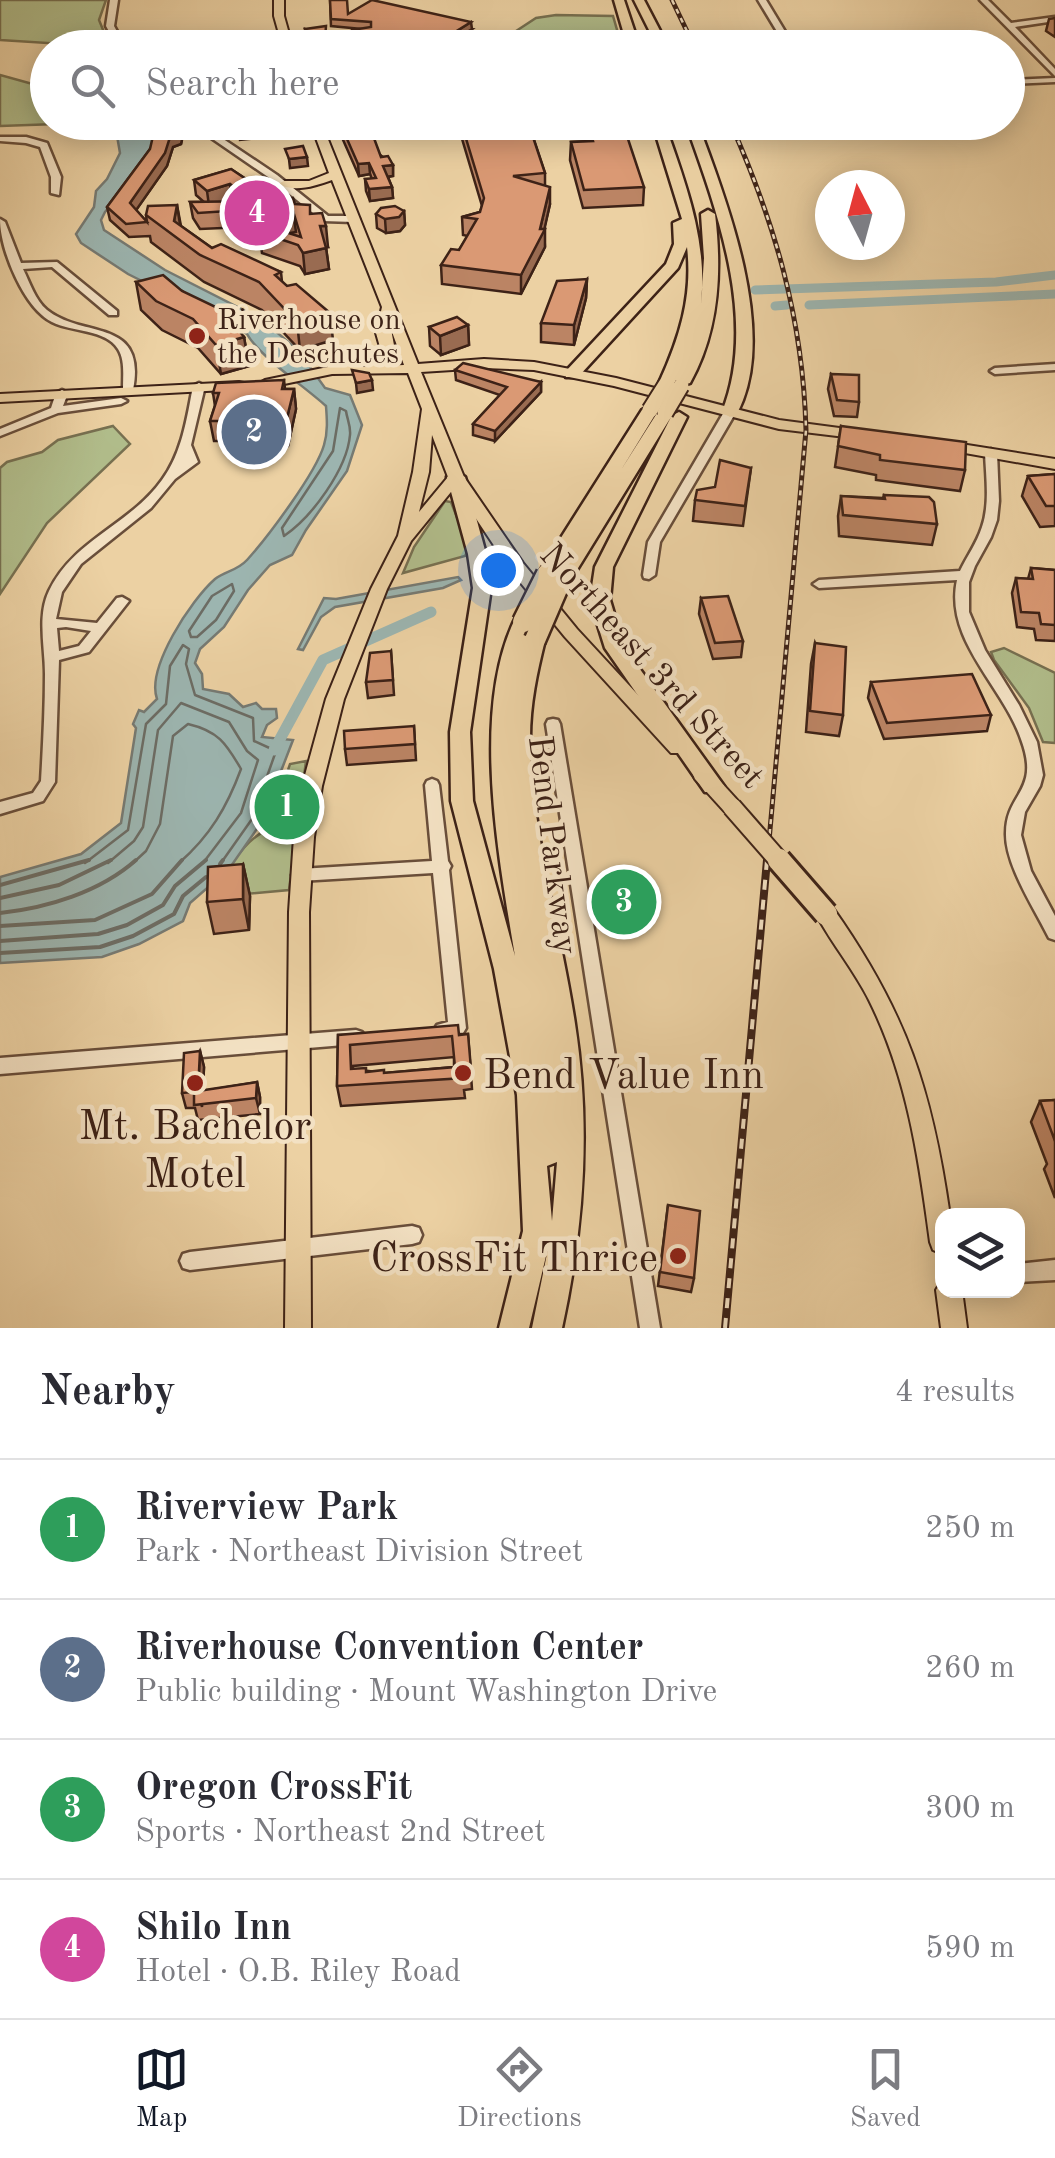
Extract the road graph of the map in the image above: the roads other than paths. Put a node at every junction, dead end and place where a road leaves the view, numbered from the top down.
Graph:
1 (114, 0) edge
2 (279, 0) edge
3 (619, 0) edge
4 (762, 0) edge
5 (984, 0) edge
6 (640, 1) edge
7 (1055, 19) edge
8 (1009, 26) junction
9 (112, 30) edge
10 (285, 30) edge
11 (628, 30) edge
12 (655, 30) edge
13 (780, 30) edge
14 (1013, 30) edge
15 (1025, 44) edge
16 (1055, 77) edge
17 (1025, 80) edge
18 (0, 140) edge
19 (218, 140) edge
20 (320, 140) edge
21 (664, 140) edge
22 (696, 140) edge
23 (699, 140) edge
24 (666, 147) junction
25 (331, 177) junction
26 (289, 188) junction
27 (56, 193) dead end
28 (354, 220) junction
29 (0, 222) edge
30 (20, 266) junction
31 (388, 307) junction
32 (112, 313) dead end
33 (372, 365) junction
34 (412, 367) junction
35 (1055, 367) edge
36 (336, 371) junction
37 (995, 371) dead end
38 (572, 374) junction
39 (199, 386) junction
40 (680, 386) junction
41 (62, 392) junction
42 (125, 395) junction
43 (0, 398) edge
44 (56, 410) junction
45 (428, 411) junction
46 (730, 412) junction
47 (665, 413) junction
48 (0, 433) edge
49 (869, 436) edge
50 (927, 443) edge
51 (991, 453) junction
52 (1055, 464) edge
53 (456, 477) junction
54 (404, 540) junction
55 (649, 575) dead end
56 (964, 575) junction
57 (820, 584) dead end
58 (122, 601) dead end
59 (49, 624) junction
60 (98, 628) junction
61 (529, 631) junction
62 (52, 656) junction
63 (553, 724) dead end
64 (432, 785) dead end
65 (713, 786) junction
66 (0, 808) edge
67 (443, 866) junction
68 (300, 875) junction
69 (1055, 932) edge
70 (420, 1032) edge
71 (384, 1035) edge
72 (298, 1042) junction
73 (0, 1066) edge
74 (938, 1208) edge
75 (412, 1236) dead end
76 (536, 1236) junction
77 (298, 1248) junction
78 (190, 1261) dead end
79 (1055, 1270) edge
80 (1025, 1272) edge
81 (950, 1298) edge
82 (298, 1328) edge
83 (514, 1328) edge
84 (547, 1328) edge
85 (650, 1328) edge
86 (954, 1328) edge

1 - 9 street
2 - 10 main road
3 - 11 highway
4 - 13 street
5 - 8 street
6 - 12 highway
7 - 8 street
8 - 14 street
15 - 16 street
16 - 17 street
18 - 27 street
19 - 26 street
20 - 25 main road, Northeast 3rd Street
21 - 24 highway, Bend Parkway
22 - 40 highway
23 - 46 highway
24 - 38 highway
24 - 40 highway, Bend Parkway
25 - 26 main road
25 - 28 main road, Northeast 3rd Street
26 - 28 street
28 - 31 main road, Northeast 3rd Street
29 - 30 street
30 - 32 street
30 - 42 street
31 - 33 main road
31 - 34 main road, Northeast 3rd Street
33 - 34 main road
33 - 36 main road
34 - 36 main road
34 - 38 main road
34 - 45 main road, Northeast 3rd Street
35 - 37 street
36 - 39 main road
38 - 46 main road
39 - 42 main road
39 - 59 street
40 - 47 highway
40 - 47 highway, Bend Parkway, bridge
41 - 42 main road
41 - 43 main road
41 - 44 street
42 - 44 street
44 - 48 street
45 - 53 main road, Northeast 3rd Street
45 - 54 main road
46 - 49 main road
46 - 55 street
47 - 61 highway, Bend Parkway, bridge
47 - 65 highway
50 - 51 main road
51 - 52 main road
51 - 56 street
53 - 54 main road
53 - 65 main road, Northeast 3rd Street
53 - 76 highway
54 - 68 main road
56 - 57 street
56 - 69 street
58 - 60 street
59 - 60 street
59 - 62 street
60 - 62 street
61 - 76 highway, Bend Parkway
61 - 84 highway, Bend Parkway
62 - 66 street
63 - 85 street
64 - 67 street
65 - 74 main road, Northeast 3rd Street, bridge
67 - 68 street
67 - 70 street
68 - 72 main road
71 - 72 street
72 - 73 street
72 - 77 main road
75 - 77 street
76 - 83 highway, Bend Parkway
77 - 78 street
77 - 82 main road
79 - 80 street
81 - 86 main road

